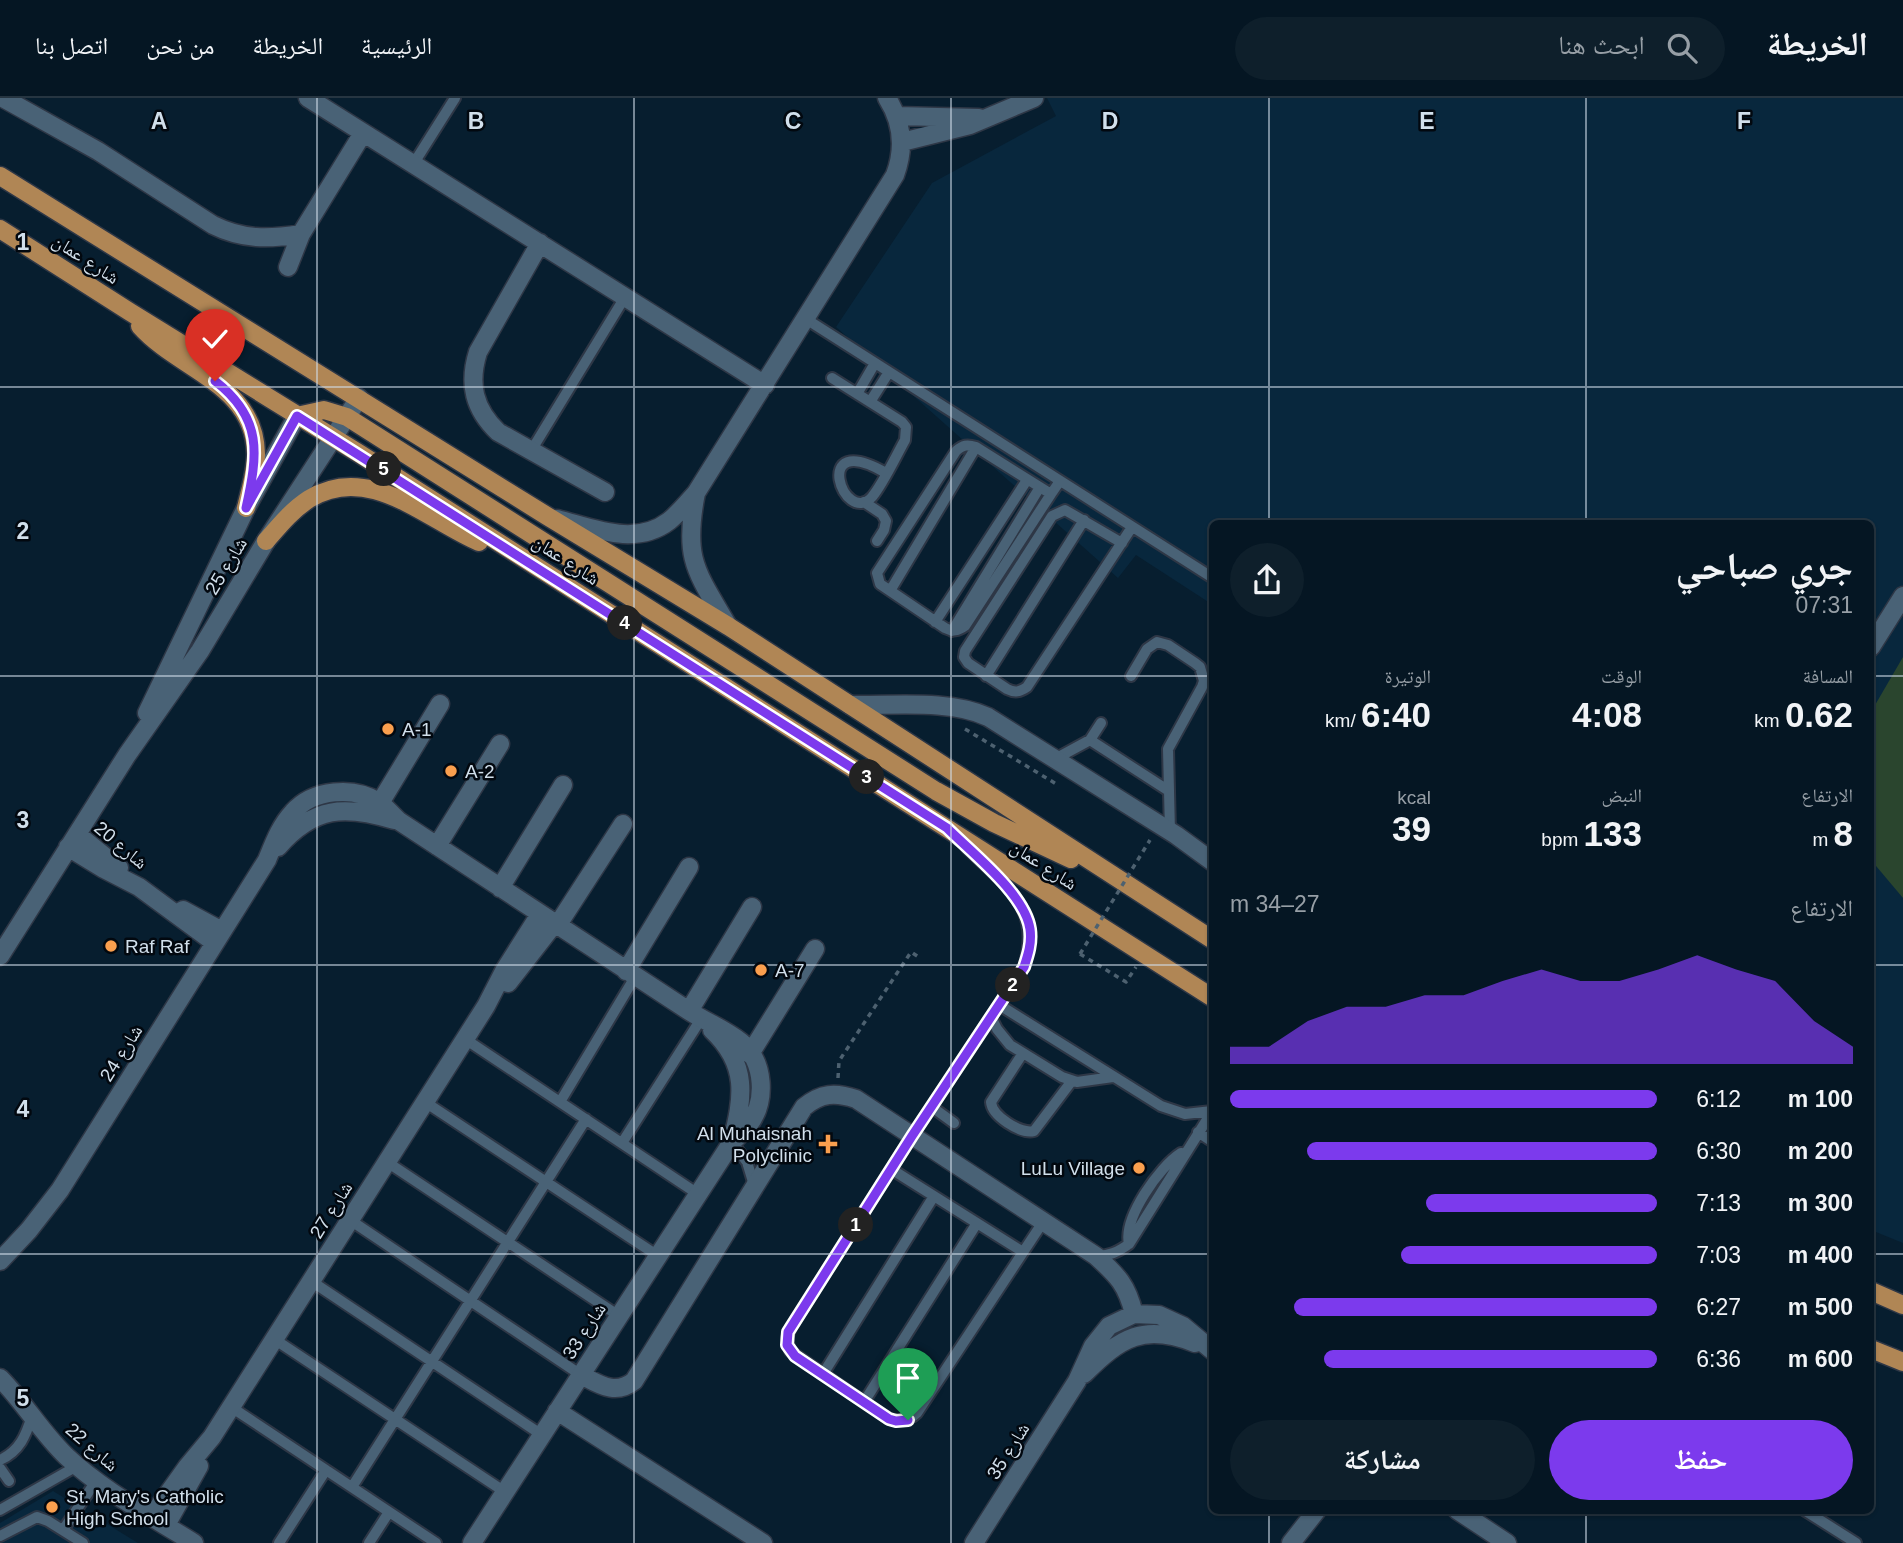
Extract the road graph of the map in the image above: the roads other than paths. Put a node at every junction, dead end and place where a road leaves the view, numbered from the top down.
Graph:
1 (3, 98) edge
2 (309, 98) edge
3 (455, 98) edge
4 (887, 98) edge
5 (1034, 98) edge
6 (897, 116) junction
7 (986, 119) junction
8 (363, 133) junction
9 (902, 142) junction
10 (414, 163) junction
11 (0, 176) edge
12 (0, 229) edge
13 (301, 234) junction
14 (540, 243) junction
15 (288, 267) dead end
16 (625, 296) junction
17 (130, 312) junction
18 (806, 319) junction
19 (875, 363) junction
20 (889, 372) junction
21 (832, 378) dead end
22 (765, 385) junction
23 (857, 394) junction
24 (359, 398) junction
25 (870, 402) junction
26 (297, 416) junction
27 (347, 417) junction
28 (333, 437) junction
29 (976, 447) junction
30 (531, 451) junction
31 (886, 473) junction
32 (1027, 480) junction
33 (1060, 481) junction
34 (1040, 487) junction
35 (605, 492) dead end
36 (696, 493) junction
37 (1051, 494) junction
38 (864, 502) junction
39 (246, 508) junction
40 (547, 516) junction
41 (1084, 520) junction
42 (1132, 527) junction
43 (266, 541) junction
44 (877, 541) dead end
45 (1122, 543) junction
46 (518, 555) junction
47 (1209, 575) edge
48 (890, 591) junction
49 (1903, 596) edge
50 (935, 622) junction
51 (729, 626) junction
52 (952, 631) junction
53 (1874, 642) edge
54 (986, 676) junction
55 (1130, 676) dead end
56 (1208, 676) edge
57 (440, 704) dead end
58 (849, 705) junction
59 (1101, 723) dead end
60 (1090, 740) junction
61 (500, 744) dead end
62 (127, 755) junction
63 (1055, 759) junction
64 (563, 785) dead end
65 (1169, 791) junction
66 (380, 803) junction
67 (399, 821) junction
68 (623, 824) dead end
69 (947, 828) junction
70 (1170, 831) junction
71 (73, 841) junction
72 (437, 846) junction
73 (1209, 859) edge
74 (267, 860) junction
75 (689, 867) dead end
76 (1114, 876) junction
77 (500, 888) junction
78 (752, 907) dead end
79 (551, 921) junction
80 (218, 937) junction
81 (1209, 937) edge
82 (815, 949) dead end
83 (0, 956) edge
84 (631, 974) junction
85 (1209, 995) edge
86 (1001, 1006) junction
87 (695, 1015) junction
88 (992, 1019) junction
89 (465, 1039) junction
90 (1023, 1053) junction
91 (750, 1054) junction
92 (1113, 1077) junction
93 (1071, 1082) junction
94 (425, 1102) junction
95 (559, 1102) junction
96 (932, 1107) junction
97 (1209, 1110) edge
98 (1209, 1115) edge
99 (586, 1119) junction
100 (954, 1124) dead end
101 (1198, 1132) junction
102 (912, 1136) junction
103 (1209, 1139) edge
104 (732, 1142) junction
105 (622, 1143) junction
106 (387, 1162) junction
107 (891, 1169) junction
108 (546, 1182) junction
109 (754, 1185) junction
110 (698, 1194) junction
111 (934, 1196) junction
112 (350, 1220) junction
113 (1043, 1222) junction
114 (977, 1223) junction
115 (508, 1242) junction
116 (1023, 1252) junction
117 (658, 1256) junction
118 (1096, 1256) junction
119 (0, 1261) edge
120 (311, 1281) junction
121 (1874, 1290) edge
122 (471, 1301) junction
123 (1903, 1305) edge
124 (1134, 1314) junction
125 (619, 1316) junction
126 (274, 1339) junction
127 (1209, 1349) edge
128 (1874, 1350) edge
129 (432, 1362) junction
130 (1903, 1362) edge
131 (0, 1366) edge
132 (823, 1374) junction
133 (581, 1375) junction
134 (1077, 1381) junction
135 (7, 1389) edge
136 (864, 1402) junction
137 (231, 1407) junction
138 (558, 1411) junction
139 (32, 1416) junction
140 (395, 1420) junction
141 (542, 1435) junction
142 (0, 1460) edge
143 (77, 1466) junction
144 (0, 1468) edge
145 (326, 1470) junction
146 (96, 1480) junction
147 (9, 1481) dead end
148 (352, 1487) junction
149 (505, 1492) junction
150 (0, 1510) edge
151 (389, 1512) junction
152 (1305, 1514) edge
153 (1314, 1514) edge
154 (1463, 1514) edge
155 (1810, 1514) edge
156 (159, 1521) junction
157 (63, 1530) junction
158 (0, 1535) edge
159 (1294, 1540) edge
160 (188, 1541) edge
161 (83, 1543) edge
162 (279, 1543) edge
163 (369, 1543) edge
164 (436, 1543) edge
165 (472, 1543) edge
166 (763, 1543) edge
167 (974, 1543) edge
168 (1507, 1543) edge
169 (1856, 1543) edge

1 - 13 street
2 - 8 street
3 - 10 lane
4 - 6 street
5 - 7 street
6 - 7 street
6 - 9 street
7 - 9 street
8 - 10 street
8 - 13 street
9 - 18 street
10 - 14 street
11 - 24 main road, شارع عمان
12 - 17 main road, شارع عمان
13 - 15 street
14 - 16 street
14 - 30 street
16 - 22 street
16 - 30 lane
17 - 26 main road, شارع عمان
17 - 39 main road
18 - 19 lane
18 - 22 street
19 - 20 lane
19 - 23 lane
20 - 25 lane
20 - 33 lane
21 - 23 lane
22 - 36 street
23 - 25 lane
24 - 27 street, شارع 25
24 - 40 main road, شارع عمان
25 - 31 lane
26 - 27 main road
26 - 28 main road, شارع عمان
26 - 39 street, شارع 25
27 - 28 street, شارع 25
27 - 76 main road
28 - 43 street, شارع 25
28 - 46 main road, شارع عمان
29 - 32 lane
29 - 48 lane
29 - 48 lane
30 - 35 street
31 - 38 lane
31 - 38 lane
32 - 34 lane
32 - 50 lane
33 - 37 lane
33 - 42 lane
34 - 37 lane
34 - 52 lane
36 - 40 street
36 - 51 street
37 - 52 lane
38 - 44 lane
39 - 62 street, شارع 25
40 - 51 main road, شارع عمان
41 - 45 lane
41 - 54 lane
41 - 54 lane
42 - 45 lane
42 - 47 lane
43 - 46 main road
43 - 62 street, شارع 25
45 - 54 lane
46 - 69 main road, شارع عمان
48 - 50 lane
49 - 53 street
50 - 52 lane
51 - 58 main road, شارع عمان
55 - 56 lane
56 - 65 lane
57 - 66 street
58 - 63 street
58 - 76 main road, شارع عمان
59 - 60 lane
60 - 63 lane
60 - 65 lane
61 - 72 street
62 - 71 street, شارع 25
63 - 70 street
64 - 77 street
65 - 70 lane
66 - 67 street, شارع 24
66 - 74 street, شارع 24
67 - 72 street, شارع 24
67 - 74 street, شارع 24
68 - 79 street, شارع 27
69 - 85 main road, شارع عمان
69 - 86 lane
70 - 73 street
71 - 80 street, شارع 20
71 - 83 street, شارع 25
72 - 77 street, شارع 24
74 - 80 street, شارع 24
75 - 84 street
76 - 81 main road, شارع عمان
77 - 79 street, شارع 24
78 - 87 street
79 - 84 street, شارع 24
79 - 89 street, شارع 27
80 - 119 street, شارع 24
82 - 91 street
84 - 87 street, شارع 24
84 - 95 lane
86 - 88 lane
86 - 92 lane
87 - 91 street, شارع 33
87 - 104 street, شارع 33
87 - 105 lane
88 - 90 lane
88 - 96 lane
89 - 94 street, شارع 27
89 - 95 lane
90 - 93 lane
90 - 93 lane
91 - 104 street, شارع 33
92 - 93 lane
92 - 97 lane
94 - 106 street, شارع 27
94 - 108 lane
95 - 99 lane
96 - 100 lane
96 - 102 lane
98 - 101 lane
99 - 105 lane
99 - 108 lane
101 - 103 lane
101 - 118 lane
102 - 107 lane
102 - 109 street
102 - 113 street
104 - 109 lane
104 - 110 street, شارع 33
105 - 110 lane
106 - 112 street, شارع 27
106 - 115 lane
107 - 111 lane
107 - 132 lane
108 - 115 lane
108 - 117 lane
109 - 133 street
110 - 117 street, شارع 33
111 - 114 lane
111 - 132 lane
112 - 120 street, شارع 27
112 - 122 lane
113 - 116 lane
113 - 118 street
114 - 116 lane
114 - 136 lane
115 - 122 lane
115 - 125 lane
116 - 136 lane
117 - 125 street, شارع 33
118 - 124 street
120 - 126 street, شارع 27
120 - 129 lane
121 - 123 main road
122 - 129 lane
122 - 133 lane
124 - 127 street
124 - 134 street
125 - 133 street, شارع 33
126 - 137 street, شارع 27
126 - 140 lane
127 - 134 street
128 - 130 main road
129 - 140 lane
129 - 141 lane
131 - 135 street, شارع 22
132 - 136 lane
133 - 138 street, شارع 33
134 - 167 street, شارع 35
135 - 139 street, شارع 22
137 - 145 lane
137 - 156 street, شارع 27
138 - 141 street, شارع 33
138 - 166 street
139 - 142 lane
139 - 143 street, شارع 22
140 - 148 lane
140 - 149 lane
141 - 149 street, شارع 33
143 - 146 street, شارع 22
143 - 150 lane
144 - 147 lane
145 - 148 lane
145 - 162 lane
146 - 156 street, شارع 22
146 - 157 lane
148 - 151 lane
149 - 165 street, شارع 33
151 - 163 lane
151 - 164 lane
152 - 159 street
153 - 159 street
154 - 168 street
155 - 169 lane
156 - 160 street, شارع 22
157 - 158 lane
157 - 161 lane

